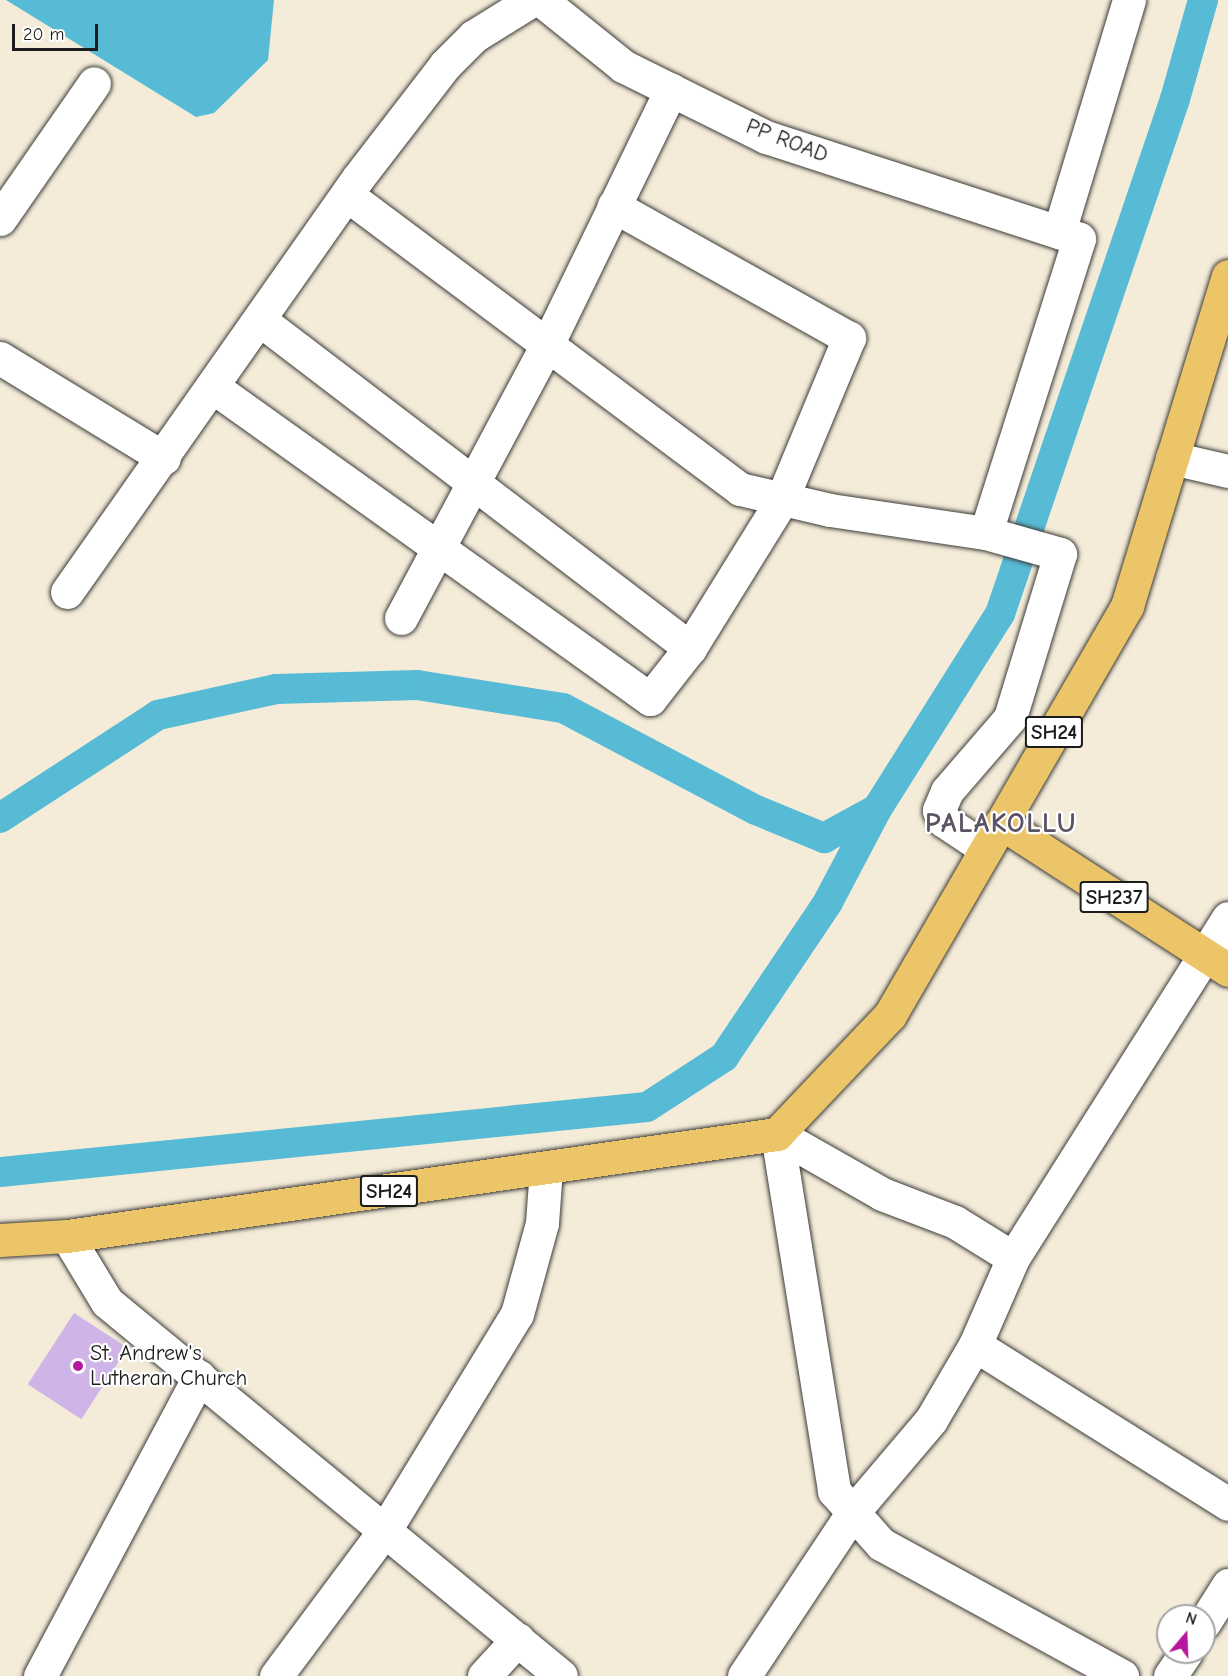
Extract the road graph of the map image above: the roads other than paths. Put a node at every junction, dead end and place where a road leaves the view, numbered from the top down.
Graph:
1 (532, 0) edge
2 (541, 0) edge
3 (1129, 0) edge
4 (94, 83) dead end
5 (671, 90) junction
6 (347, 195) junction
7 (614, 206) junction
8 (0, 219) edge
9 (1059, 232) junction
10 (1228, 276) edge
11 (260, 320) junction
12 (547, 345) junction
13 (0, 357) edge
14 (213, 387) junction
15 (164, 458) junction
16 (1172, 458) junction
17 (1228, 471) edge
18 (473, 483) junction
19 (781, 501) junction
20 (987, 533) junction
21 (438, 550) junction
22 (67, 592) dead end
23 (401, 618) dead end
24 (690, 648) junction
25 (992, 835) junction
26 (1228, 918) edge
27 (1216, 962) edge
28 (777, 1134) junction
29 (546, 1169) junction
30 (67, 1236) junction
31 (0, 1240) edge
32 (1013, 1258) junction
33 (975, 1345) junction
34 (199, 1377) junction
35 (1228, 1504) edge
36 (853, 1512) junction
37 (385, 1530) junction
38 (1228, 1585) edge
39 (1216, 1604) edge
40 (518, 1639) junction
41 (40, 1676) edge
42 (276, 1676) edge
43 (484, 1676) edge
44 (561, 1676) edge
45 (744, 1676) edge
46 (1122, 1676) edge

1 - 6 street
2 - 5 street, PP ROAD
3 - 9 street
4 - 8 street
5 - 7 street
5 - 9 street, PP ROAD
6 - 11 street
6 - 12 street
7 - 12 street
7 - 19 street
9 - 20 street
10 - 16 main road, SH24
11 - 14 street
11 - 18 street
12 - 18 street
12 - 19 street
13 - 15 street
14 - 15 street
14 - 21 street
15 - 22 street
16 - 17 street
16 - 25 main road, SH24
18 - 21 street
18 - 24 street
19 - 20 street
19 - 24 street
20 - 25 street
21 - 23 street
21 - 24 street
25 - 27 main road, SH237
25 - 28 main road, SH24
26 - 27 street
27 - 32 street
28 - 29 main road, SH24
28 - 32 street
28 - 36 street
29 - 30 main road, SH24
29 - 37 street
30 - 31 main road, SH24
30 - 34 street
32 - 33 street
33 - 35 street
33 - 36 street
34 - 37 street
34 - 41 street
36 - 45 street
36 - 46 street
37 - 40 street
37 - 42 street
38 - 39 street
40 - 43 street
40 - 44 street

